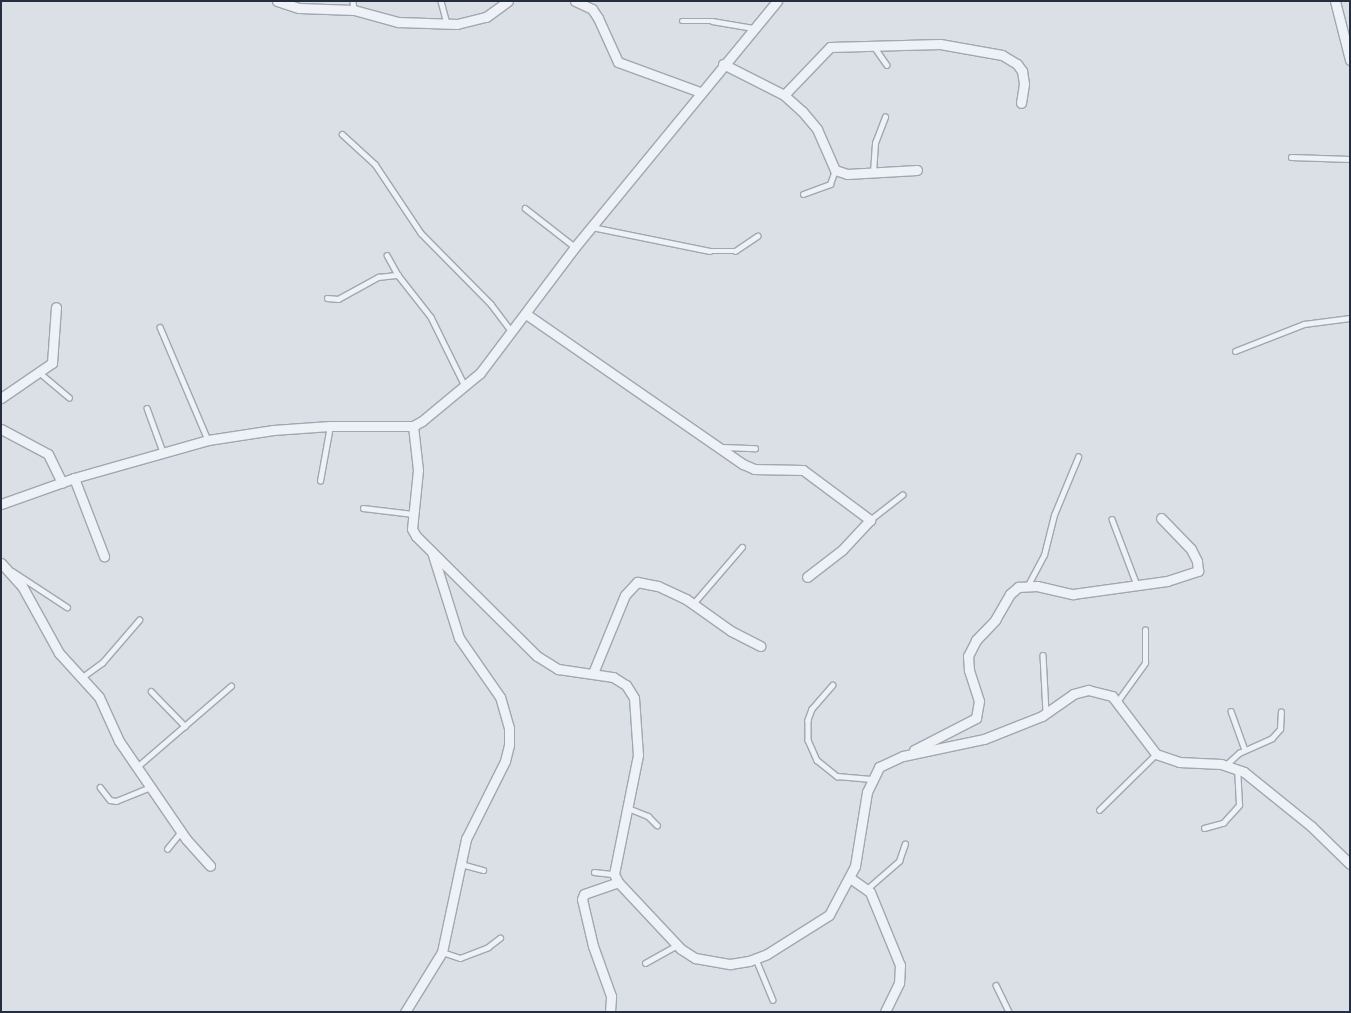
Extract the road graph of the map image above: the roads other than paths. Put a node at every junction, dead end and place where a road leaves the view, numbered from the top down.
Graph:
1 (277, 1) edge
2 (441, 1) edge
3 (508, 1) edge
4 (575, 1) edge
5 (777, 1) edge
6 (1335, 1) edge
7 (354, 6) edge
8 (682, 21) dead end
9 (446, 24) junction
10 (754, 28) junction
11 (872, 44) junction
12 (1350, 60) edge
13 (723, 64) junction
14 (887, 65) dead end
15 (700, 92) junction
16 (784, 95) junction
17 (1021, 103) dead end
18 (885, 118) dead end
19 (342, 134) dead end
20 (1292, 158) dead end
21 (1350, 159) edge
22 (835, 170) junction
23 (917, 170) dead end
24 (873, 172) junction
25 (803, 194) dead end
26 (525, 208) dead end
27 (592, 227) junction
28 (757, 236) dead end
29 (575, 247) junction
30 (387, 255) dead end
31 (398, 275) junction
32 (327, 298) dead end
33 (56, 307) dead end
34 (526, 314) junction
35 (1350, 318) edge
36 (160, 327) dead end
37 (512, 332) junction
38 (1235, 351) dead end
39 (40, 373) junction
40 (465, 388) junction
41 (69, 397) dead end
42 (1, 398) edge
43 (147, 408) dead end
44 (330, 426) junction
45 (412, 426) junction
46 (1, 429) edge
47 (208, 440) junction
48 (718, 447) junction
49 (754, 448) dead end
50 (163, 452) junction
51 (1078, 457) dead end
52 (74, 478) junction
53 (320, 481) dead end
54 (62, 482) junction
55 (902, 495) dead end
56 (1, 504) edge
57 (363, 508) dead end
58 (414, 514) junction
59 (1161, 518) dead end
60 (1112, 519) dead end
61 (870, 520) junction
62 (742, 547) dead end
63 (432, 552) junction
64 (104, 556) dead end
65 (1, 563) edge
66 (9, 570) junction
67 (807, 577) dead end
68 (1028, 585) junction
69 (1137, 585) junction
70 (694, 604) junction
71 (67, 607) dead end
72 (139, 620) dead end
73 (1145, 630) dead end
74 (760, 646) dead end
75 (1043, 655) dead end
76 (594, 673) junction
77 (81, 678) junction
78 (833, 685) dead end
79 (232, 686) dead end
80 (151, 690) dead end
81 (1117, 702) junction
82 (1231, 711) dead end
83 (1280, 712) dead end
84 (1046, 714) junction
85 (185, 726) junction
86 (1245, 750) junction
87 (1156, 754) junction
88 (903, 756) junction
89 (1226, 765) junction
90 (137, 767) junction
91 (1236, 769) junction
92 (871, 779) junction
93 (100, 787) dead end
94 (151, 787) junction
95 (626, 807) junction
96 (1099, 810) dead end
97 (657, 825) dead end
98 (1204, 828) dead end
99 (182, 831) junction
100 (905, 844) dead end
101 (166, 849) dead end
102 (460, 863) junction
103 (1350, 864) edge
104 (210, 866) dead end
105 (483, 870) dead end
106 (594, 872) dead end
107 (616, 878) junction
108 (850, 878) junction
109 (867, 889) junction
110 (500, 938) dead end
111 (677, 945) junction
112 (442, 952) junction
113 (756, 958) junction
114 (645, 963) dead end
115 (996, 985) dead end
116 (772, 1000) dead end
117 (884, 1011) edge
118 (404, 1012) edge
119 (610, 1012) edge
120 (1009, 1012) edge

1 - 7 street
2 - 9 lane
3 - 9 street
4 - 15 street
5 - 10 street
6 - 12 street
7 - 9 street
8 - 10 lane
10 - 13 street
11 - 14 lane
11 - 16 street
11 - 17 street
13 - 15 street
13 - 16 street
15 - 27 street
16 - 22 street
18 - 24 lane
19 - 37 lane
20 - 21 lane
22 - 24 street
22 - 25 lane
23 - 24 street
26 - 29 lane
27 - 28 lane
27 - 29 street
29 - 34 street
30 - 31 lane
31 - 32 lane
31 - 40 lane
33 - 39 street
34 - 37 street
34 - 48 street
35 - 38 lane
36 - 47 lane
37 - 40 street
39 - 41 lane
39 - 42 street
40 - 45 street
43 - 50 lane
44 - 45 street
44 - 47 street
44 - 53 lane
45 - 58 street
46 - 54 street
47 - 50 street
48 - 49 lane
48 - 61 street
50 - 52 street
51 - 68 lane
52 - 54 street
52 - 64 street
54 - 56 street
55 - 61 lane
57 - 58 lane
58 - 63 street
59 - 69 street
60 - 69 lane
61 - 67 street
62 - 70 lane
63 - 76 street
63 - 102 street
65 - 66 street
66 - 71 lane
66 - 77 street
68 - 69 street
68 - 88 street
70 - 74 street
70 - 76 street
72 - 77 lane
73 - 81 lane
75 - 84 lane
76 - 95 street
77 - 90 street
78 - 92 lane
79 - 85 lane
80 - 85 lane
81 - 84 street
81 - 87 street
82 - 86 lane
83 - 86 lane
84 - 88 street
85 - 90 lane
86 - 89 lane
87 - 89 street
87 - 96 lane
88 - 92 street
89 - 91 street
90 - 94 street
91 - 98 lane
91 - 103 street
92 - 108 street
93 - 94 lane
94 - 99 street
95 - 97 lane
95 - 107 street
99 - 101 lane
99 - 104 street
100 - 109 lane
102 - 105 lane
102 - 112 street
106 - 107 lane
107 - 111 street
107 - 119 street
108 - 109 street
108 - 113 street
109 - 117 street
110 - 112 lane
111 - 113 street
111 - 114 lane
112 - 118 street
113 - 116 lane
115 - 120 lane

